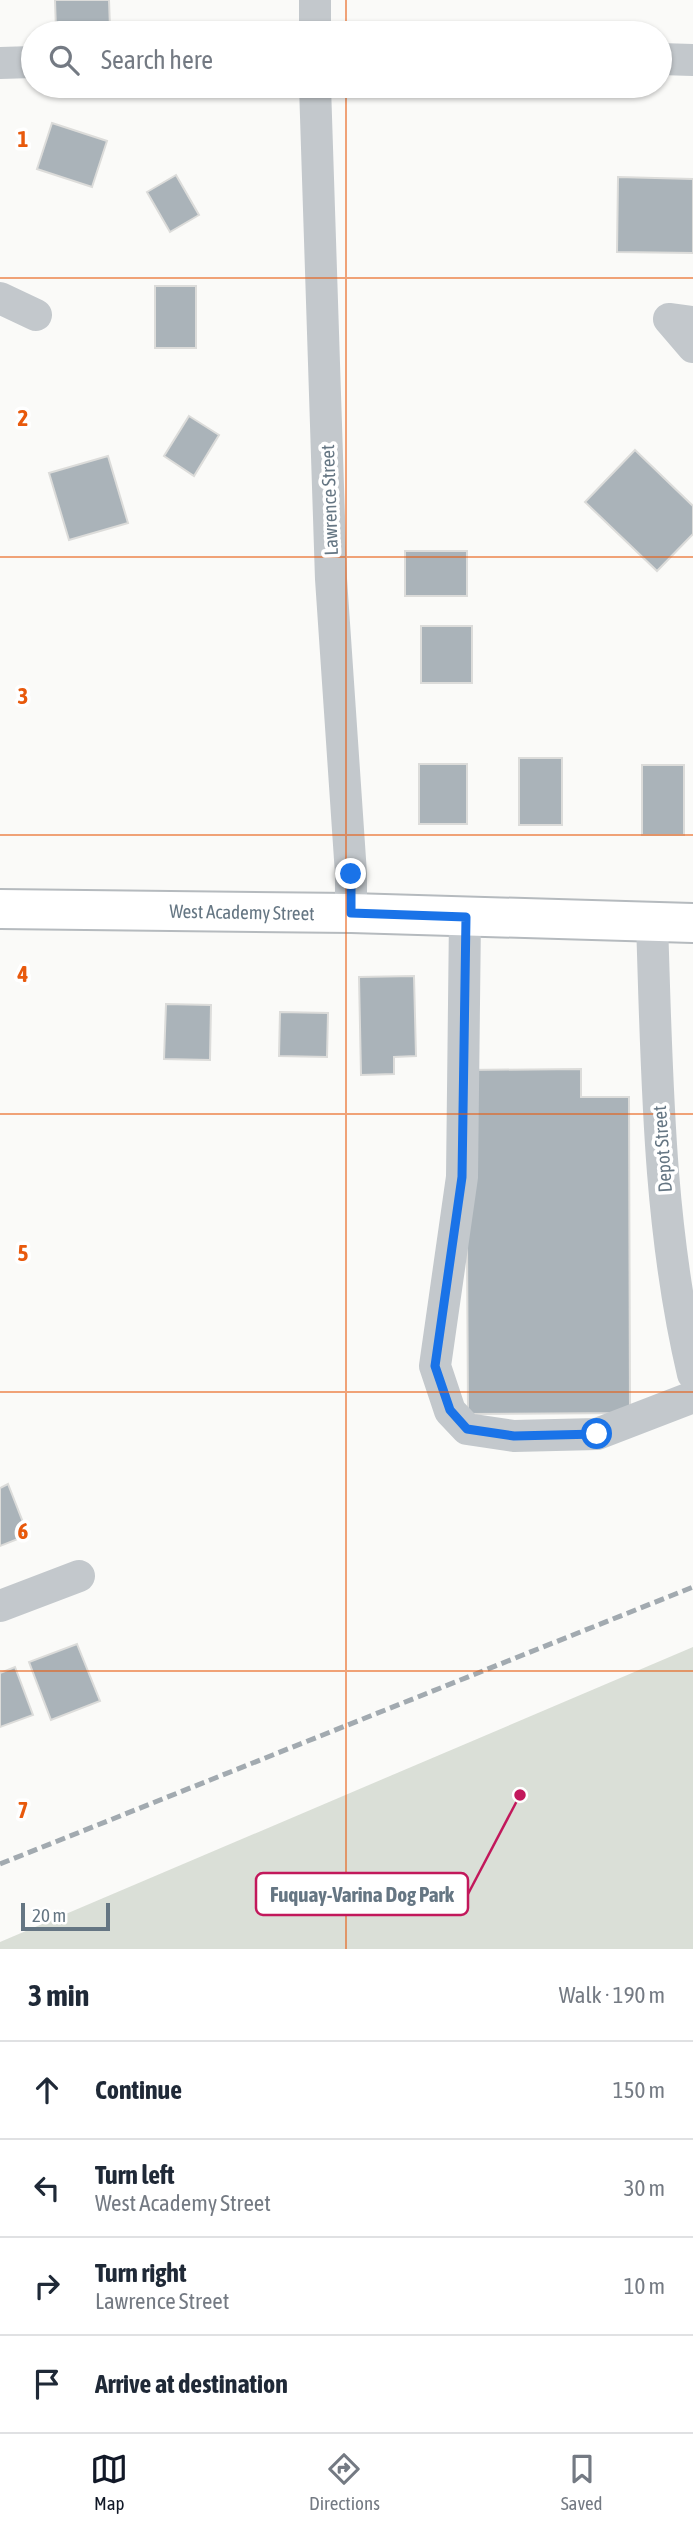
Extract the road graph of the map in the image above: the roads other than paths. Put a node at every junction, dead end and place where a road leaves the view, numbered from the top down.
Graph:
1 (315, 0) edge
2 (315, 21) edge
3 (672, 60) edge
4 (693, 61) edge
5 (21, 62) edge
6 (0, 63) edge
7 (316, 98) edge
8 (0, 298) edge
9 (36, 316) dead end
10 (693, 322) edge
11 (693, 347) edge
12 (0, 909) edge
13 (351, 913) junction
14 (466, 917) junction
15 (652, 922) junction
16 (693, 923) edge
17 (681, 1233) edge
18 (693, 1374) edge
19 (693, 1397) edge
20 (79, 1576) dead end
21 (0, 1606) edge

1 - 2 street
3 - 4 street
5 - 6 street
7 - 13 street, Lawrence Street
8 - 9 street
10 - 11 street
12 - 13 main road, West Academy Street
13 - 14 main road, West Academy Street
14 - 15 main road, West Academy Street
14 - 19 street
15 - 16 main road, West Academy Street
15 - 17 street, Depot Street
17 - 18 street, Depot Street
20 - 21 street

